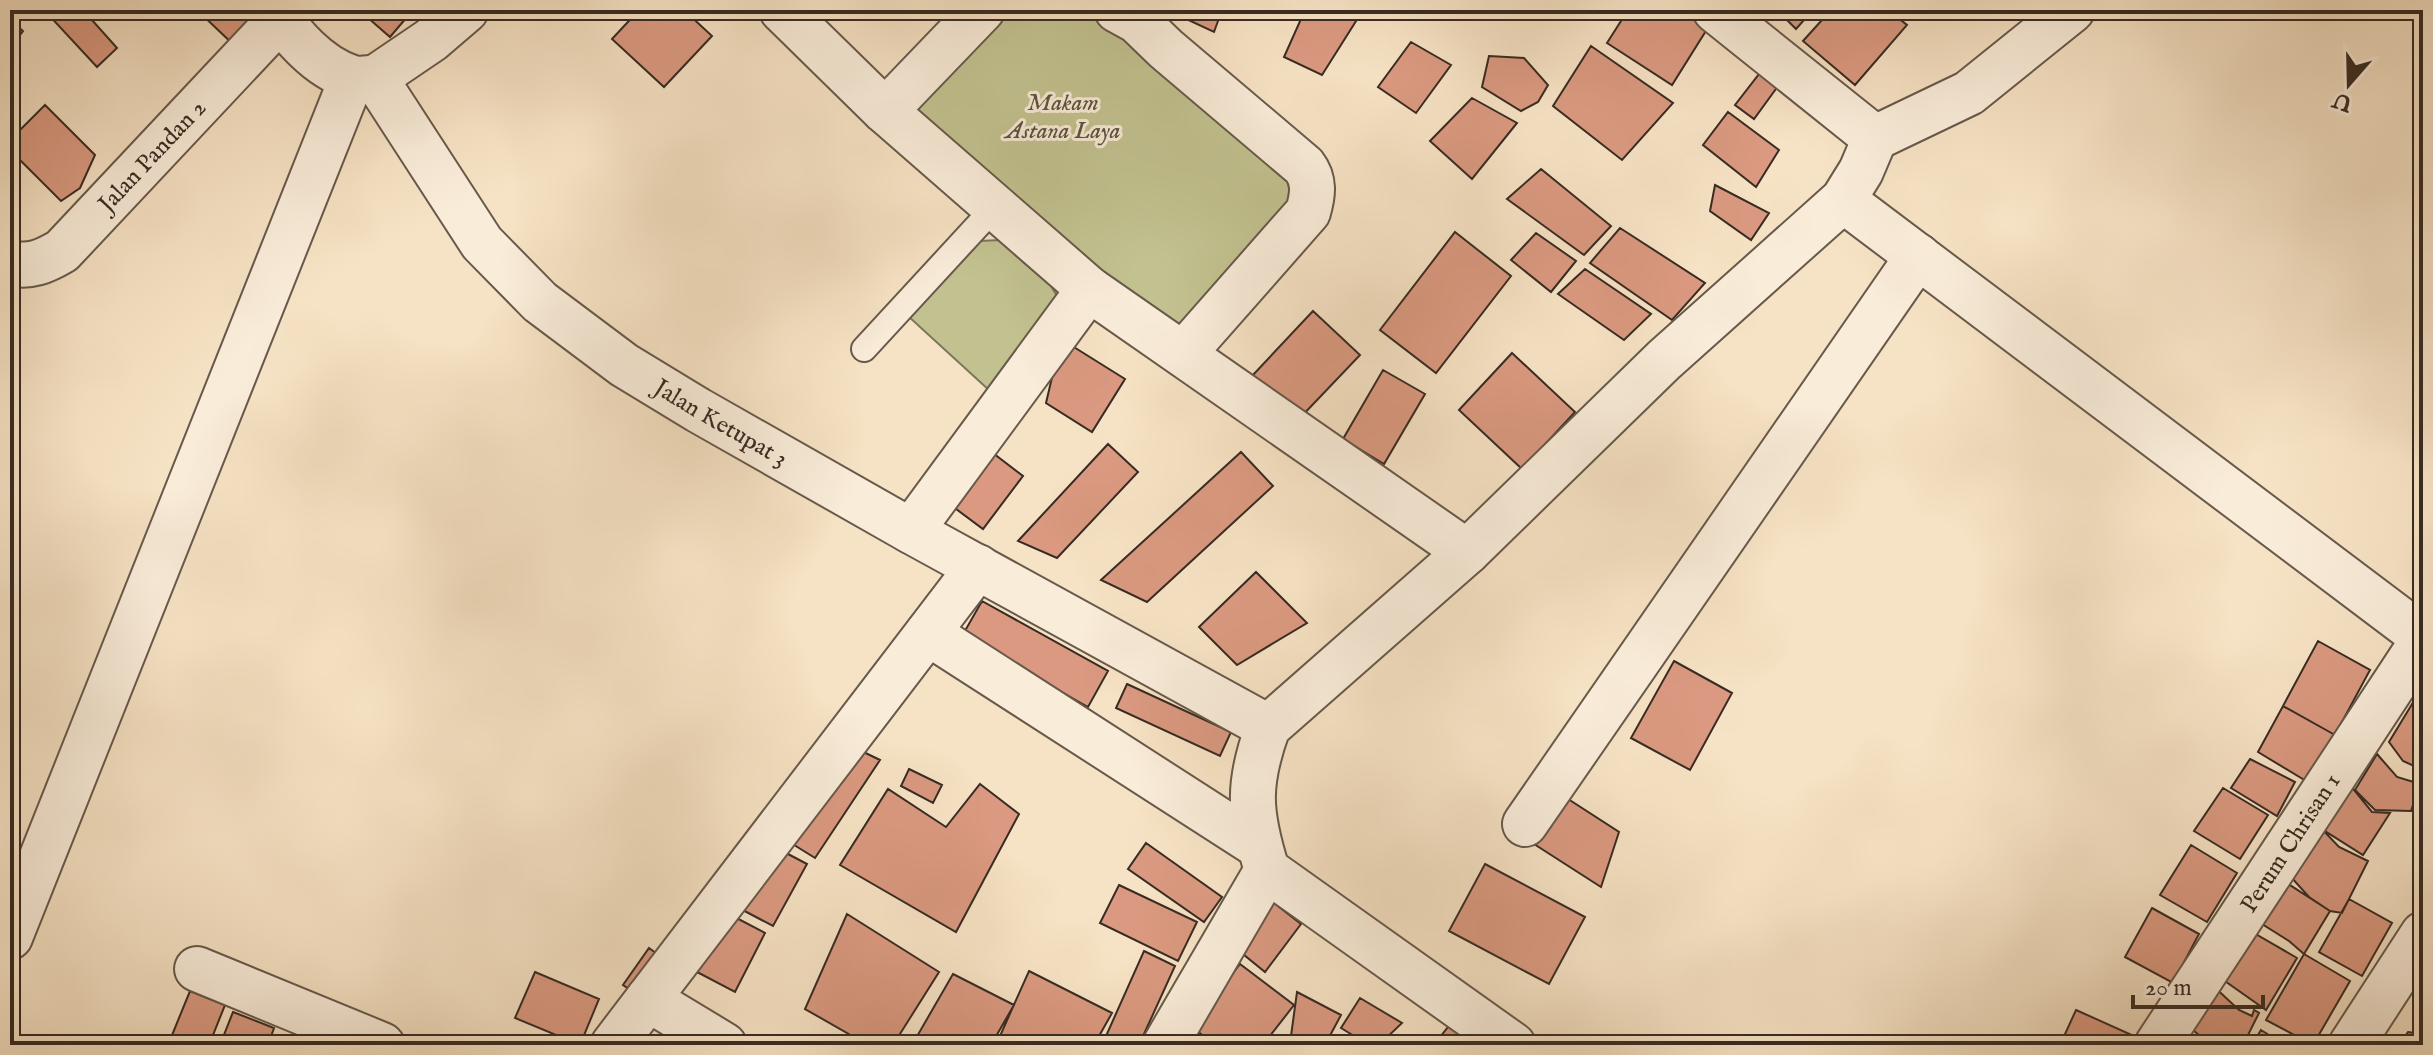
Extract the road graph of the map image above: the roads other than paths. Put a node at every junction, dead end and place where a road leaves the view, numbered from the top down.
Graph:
1 (466, 10) edge
2 (782, 10) edge
3 (982, 10) edge
4 (1117, 10) edge
5 (1715, 10) edge
6 (2072, 10) edge
7 (276, 14) edge
8 (363, 78) junction
9 (885, 111) junction
10 (1875, 138) junction
11 (1843, 200) junction
12 (994, 208) junction
13 (1918, 256) junction
14 (10, 263) edge
15 (1089, 289) junction
16 (864, 349) dead end
17 (1183, 354) junction
18 (911, 531) junction
19 (1467, 552) junction
20 (978, 567) junction
21 (928, 633) junction
22 (2423, 638) edge
23 (1268, 727) junction
24 (1525, 824) dead end
25 (1263, 858) junction
26 (2423, 934) edge
27 (10, 937) edge
28 (197, 969) dead end
29 (648, 999) junction
30 (382, 1045) edge
31 (613, 1045) edge
32 (724, 1045) edge
33 (1165, 1045) edge
34 (1513, 1045) edge
35 (2157, 1045) edge
36 (2351, 1045) edge

1 - 8 street
2 - 9 street
3 - 9 street
4 - 17 street
5 - 10 street
6 - 10 street
7 - 8 street, Jalan Ketupat 3
7 - 14 street, Jalan Pandan 2
8 - 18 street, Jalan Ketupat 3
8 - 27 street
9 - 12 street
10 - 11 street
11 - 13 street
11 - 19 street
12 - 15 street
12 - 16 lane
13 - 22 street
13 - 24 street
15 - 17 street
15 - 18 street
17 - 19 street
18 - 20 street, Jalan Ketupat 3
19 - 23 street
20 - 21 street
20 - 23 street, Jalan Ketupat 3
21 - 25 street
21 - 29 street
22 - 35 street, Perum Chrisan 1
23 - 25 street
25 - 33 street
25 - 34 street
26 - 36 street
28 - 30 street
29 - 31 street
29 - 32 street

